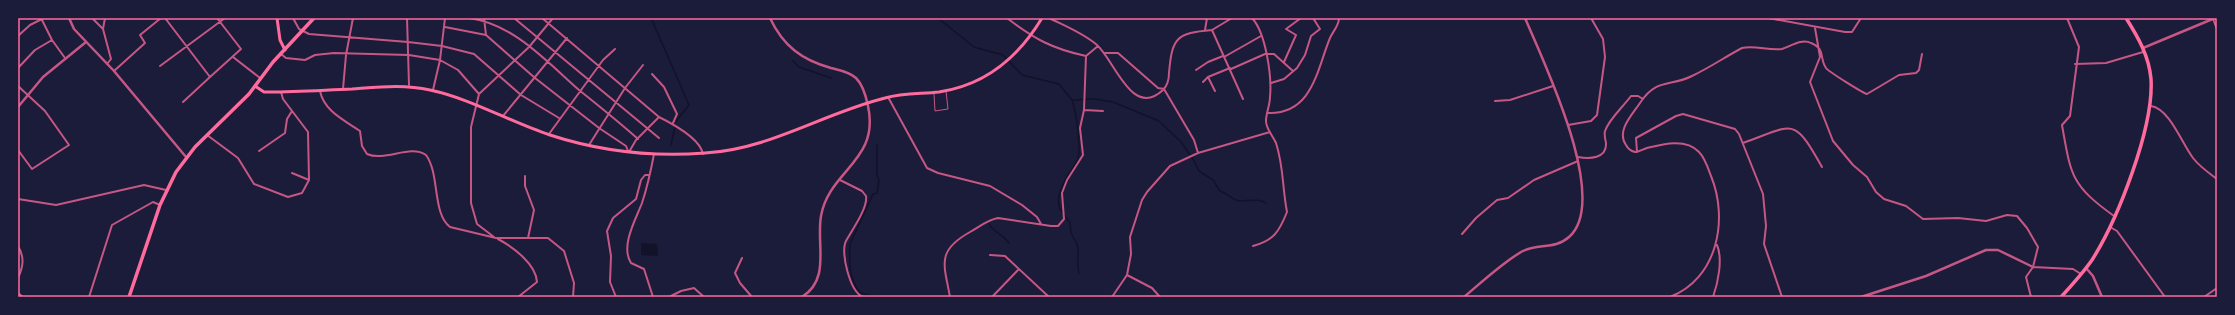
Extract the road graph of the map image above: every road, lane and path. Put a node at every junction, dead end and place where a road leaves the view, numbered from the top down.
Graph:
1 (41, 18) edge
2 (69, 18) edge
3 (92, 18) edge
4 (105, 18) edge
5 (161, 18) edge
6 (164, 18) edge
7 (217, 18) edge
8 (225, 18) edge
9 (277, 18) edge
10 (293, 18) edge
11 (314, 18) edge
12 (353, 18) edge
13 (407, 18) edge
14 (445, 18) edge
15 (469, 18) edge
16 (514, 18) edge
17 (542, 18) edge
18 (553, 18) edge
19 (770, 18) edge
20 (1007, 18) edge
21 (1042, 18) edge
22 (1049, 18) edge
23 (1207, 18) edge
24 (1232, 18) edge
25 (1252, 18) edge
26 (1301, 18) edge
27 (1313, 18) edge
28 (1339, 18) edge
29 (1525, 18) edge
30 (1591, 18) edge
31 (1768, 18) edge
32 (1861, 18) edge
33 (2067, 18) edge
34 (2126, 18) edge
35 (2213, 18) edge
36 (484, 19) edge
37 (220, 22) junction
38 (548, 22) junction
39 (445, 27) junction
40 (1815, 28) junction
41 (103, 29) junction
42 (2217, 29) edge
43 (1205, 30) junction
44 (1212, 30) junction
45 (302, 32) junction
46 (486, 35) junction
47 (538, 35) junction
48 (18, 36) edge
49 (1031, 36) junction
50 (1262, 36) junction
51 (349, 37) junction
52 (567, 38) junction
53 (52, 40) junction
54 (86, 42) junction
55 (408, 42) junction
56 (186, 46) junction
57 (442, 46) junction
58 (1098, 46) junction
59 (529, 47) junction
60 (1819, 48) junction
61 (615, 49) dead end
62 (285, 50) junction
63 (2144, 50) junction
64 (557, 52) junction
65 (1104, 53) junction
66 (281, 54) junction
67 (346, 54) junction
68 (1265, 54) junction
69 (1922, 54) dead end
70 (409, 55) junction
71 (1086, 56) junction
72 (1224, 56) junction
73 (233, 57) junction
74 (65, 58) junction
75 (440, 60) junction
76 (515, 60) junction
77 (1284, 62) junction
78 (548, 63) junction
79 (107, 64) junction
80 (2075, 64) junction
81 (643, 65) dead end
82 (160, 66) dead end
83 (599, 66) junction
84 (18, 68) edge
85 (1231, 68) junction
86 (1196, 70) dead end
87 (114, 71) junction
88 (1293, 71) junction
89 (652, 74) dead end
90 (500, 76) junction
91 (210, 77) junction
92 (1208, 77) junction
93 (260, 78) junction
94 (535, 78) junction
95 (589, 79) junction
96 (1203, 82) dead end
97 (1271, 83) junction
98 (408, 85) junction
99 (18, 86) edge
100 (255, 86) junction
101 (1553, 86) junction
102 (625, 88) junction
103 (343, 89) junction
104 (1164, 89) junction
105 (433, 90) junction
106 (580, 90) junction
107 (320, 91) junction
108 (946, 91) junction
109 (1215, 91) dead end
110 (280, 92) junction
111 (934, 92) junction
112 (479, 94) junction
113 (28, 95) junction
114 (521, 95) junction
115 (888, 97) junction
116 (1243, 99) dead end
117 (1643, 99) junction
118 (1495, 101) dead end
119 (183, 102) dead end
120 (616, 102) junction
121 (867, 102) junction
122 (475, 104) junction
123 (569, 104) junction
124 (2151, 106) junction
125 (18, 107) edge
126 (1084, 110) junction
127 (292, 111) junction
128 (1103, 111) dead end
129 (1267, 113) junction
130 (608, 114) junction
131 (503, 116) junction
132 (659, 117) junction
133 (559, 118) junction
134 (673, 123) junction
135 (1567, 125) junction
136 (599, 128) junction
137 (648, 128) junction
138 (1270, 132) junction
139 (207, 134) junction
140 (548, 134) junction
141 (659, 138) dead end
142 (638, 139) junction
143 (1743, 143) junction
144 (588, 146) junction
145 (18, 150) edge
146 (259, 151) dead end
147 (629, 152) junction
148 (1637, 152) junction
149 (654, 153) junction
150 (1198, 153) junction
151 (703, 154) junction
152 (186, 158) junction
153 (1578, 159) junction
154 (1822, 168) dead end
155 (292, 173) dead end
156 (649, 175) junction
157 (525, 176) dead end
158 (2217, 179) edge
159 (309, 180) junction
160 (840, 180) junction
161 (166, 190) junction
162 (18, 199) edge
163 (160, 205) junction
164 (2114, 216) junction
165 (1041, 224) junction
166 (2110, 226) junction
167 (1462, 234) dead end
168 (496, 238) junction
169 (528, 238) junction
170 (1717, 245) junction
171 (18, 246) edge
172 (1253, 246) dead end
173 (990, 254) dead end
174 (742, 258) dead end
175 (2033, 266) junction
176 (2086, 268) junction
177 (1019, 269) junction
178 (2081, 274) junction
179 (1127, 275) junction
180 (18, 278) edge
181 (2217, 288) edge
182 (18, 294) edge
183 (524, 296) edge
184 (23, 297) edge
185 (89, 297) edge
186 (129, 297) edge
187 (518, 297) edge
188 (573, 297) edge
189 (616, 297) edge
190 (653, 297) edge
191 (669, 297) edge
192 (704, 297) edge
193 (752, 297) edge
194 (802, 297) edge
195 (863, 297) edge
196 (950, 297) edge
197 (992, 297) edge
198 (1049, 297) edge
199 (1112, 297) edge
200 (1160, 297) edge
201 (1464, 297) edge
202 (1670, 297) edge
203 (1713, 297) edge
204 (1782, 297) edge
205 (1861, 297) edge
206 (2031, 297) edge
207 (2060, 297) edge
208 (2102, 297) edge
209 (2165, 297) edge
210 (2204, 297) edge

1 - 48 street
1 - 53 street
2 - 54 street
3 - 41 street
4 - 41 street
5 - 87 street
6 - 56 street
7 - 37 street
8 - 37 street
9 - 62 main road
10 - 45 street
11 - 45 main road
12 - 51 street
13 - 55 street
14 - 39 street
15 - 36 street
16 - 47 street
17 - 38 street
18 - 38 street
19 - 121 street
20 - 49 street
21 - 49 main road
22 - 58 street
23 - 43 street
24 - 44 street
25 - 50 street
26 - 77 street
27 - 88 street
28 - 129 street
29 - 101 street
30 - 135 street
31 - 40 street
32 - 40 street
33 - 80 street
34 - 63 main road
35 - 42 street
35 - 63 street
36 - 46 street
36 - 59 street
37 - 56 street
37 - 73 street
38 - 47 street
38 - 52 street
39 - 46 street
39 - 57 street
40 - 60 street
41 - 79 street
43 - 44 street
43 - 104 street
44 - 72 street
45 - 51 street
45 - 62 main road
46 - 76 street
47 - 59 street
47 - 64 street
49 - 71 street
49 - 108 main road
50 - 68 street
50 - 72 street
51 - 55 street
51 - 67 street
52 - 64 street
52 - 83 street
53 - 74 street
53 - 84 street
54 - 74 street
54 - 79 street
55 - 57 street
55 - 70 street
56 - 82 street
56 - 91 street
57 - 75 street
57 - 90 street
58 - 65 street
58 - 71 street
59 - 76 street
59 - 78 street
60 - 69 street
60 - 117 street
60 - 175 street
61 - 83 street
62 - 66 main road
63 - 80 street
63 - 124 main road
64 - 78 street
64 - 95 street
65 - 104 street
65 - 104 street
66 - 67 street
66 - 93 main road
67 - 70 street
67 - 103 street
68 - 77 street
68 - 85 street
68 - 97 street
70 - 75 street
70 - 98 street
71 - 126 street
72 - 85 street
72 - 86 street
73 - 91 street
73 - 93 street
74 - 113 street
75 - 105 street
75 - 112 street
76 - 90 street
76 - 94 street
77 - 88 street
78 - 94 street
78 - 106 street
79 - 87 street
80 - 164 street
81 - 102 street
83 - 95 street
83 - 102 street
85 - 92 street
85 - 116 street
87 - 152 street
88 - 97 street
89 - 134 street
90 - 112 street
90 - 114 street
91 - 119 street
92 - 96 street
92 - 109 street
93 - 100 main road
94 - 114 street
94 - 123 street
95 - 106 street
95 - 120 street
97 - 129 street
98 - 103 main road
98 - 105 main road
99 - 113 street
100 - 110 main road
100 - 139 main road
101 - 118 street
101 - 135 street
102 - 120 street
102 - 132 street
103 - 107 main road
104 - 150 street
105 - 122 main road
106 - 123 street
106 - 130 street
107 - 110 main road
107 - 168 street
108 - 111 main road
108 - 111 lane
110 - 127 street
111 - 115 main road
112 - 122 street
113 - 125 street
113 - 145 street
114 - 131 street
114 - 133 street
115 - 121 main road
115 - 165 street
117 - 148 street
117 - 153 street
120 - 130 street
120 - 137 street
121 - 151 main road
121 - 160 street
122 - 131 main road
122 - 168 street
123 - 133 street
123 - 136 street
124 - 158 street
124 - 164 main road
126 - 128 street
126 - 165 street
127 - 146 street
127 - 159 street
129 - 138 street
130 - 136 street
130 - 142 street
131 - 140 main road
132 - 134 street
132 - 137 street
133 - 140 street
134 - 151 street
135 - 153 street
136 - 144 street
136 - 147 street
137 - 141 street
137 - 142 street
138 - 150 street
138 - 172 street
139 - 152 main road
139 - 159 street
140 - 144 main road
142 - 147 street
143 - 148 street
143 - 154 street
143 - 204 street
144 - 147 main road
147 - 149 main road
148 - 170 street
149 - 151 main road
149 - 156 street
150 - 179 street
152 - 161 main road
153 - 167 street
153 - 201 street
155 - 159 street
156 - 189 street
156 - 190 street
157 - 169 street
160 - 194 street
160 - 195 street
161 - 162 street
161 - 163 main road
163 - 185 street
163 - 186 main road
164 - 166 main road
165 - 196 street
166 - 176 main road
166 - 209 street
168 - 169 street
168 - 183 street
169 - 188 street
170 - 202 street
170 - 203 street
171 - 180 street
173 - 177 street
174 - 193 street
175 - 178 street
175 - 205 street
175 - 206 street
176 - 178 main road
176 - 208 street
177 - 197 street
177 - 198 street
178 - 207 main road
179 - 199 street
179 - 200 street
181 - 210 street
182 - 184 street
183 - 187 street
191 - 192 street

